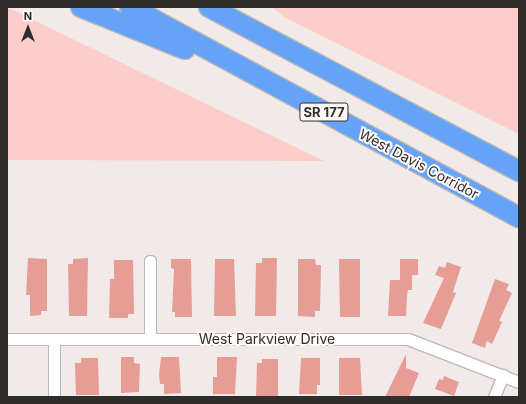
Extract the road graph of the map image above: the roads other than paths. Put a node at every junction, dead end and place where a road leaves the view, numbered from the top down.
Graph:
1 (82, 7) edge
2 (130, 7) edge
3 (209, 7) edge
4 (224, 7) edge
5 (261, 36) junction
6 (268, 82) junction
7 (519, 171) edge
8 (519, 217) edge
9 (150, 261) dead end
10 (7, 339) edge
11 (54, 339) junction
12 (150, 339) junction
13 (502, 375) junction
14 (519, 382) edge
15 (54, 397) edge
16 (494, 397) edge

1 - 6 highway
2 - 6 highway, West Davis Corridor / SR 177
3 - 5 highway, SR 177
4 - 5 highway
5 - 7 highway, SR 177
6 - 8 highway, West Davis Corridor / SR 177
9 - 12 street
10 - 11 street, West Parkview Drive
11 - 12 street, West Parkview Drive
11 - 15 street
12 - 13 street, West Parkview Drive
13 - 14 street, West Parkview Drive
13 - 16 street

